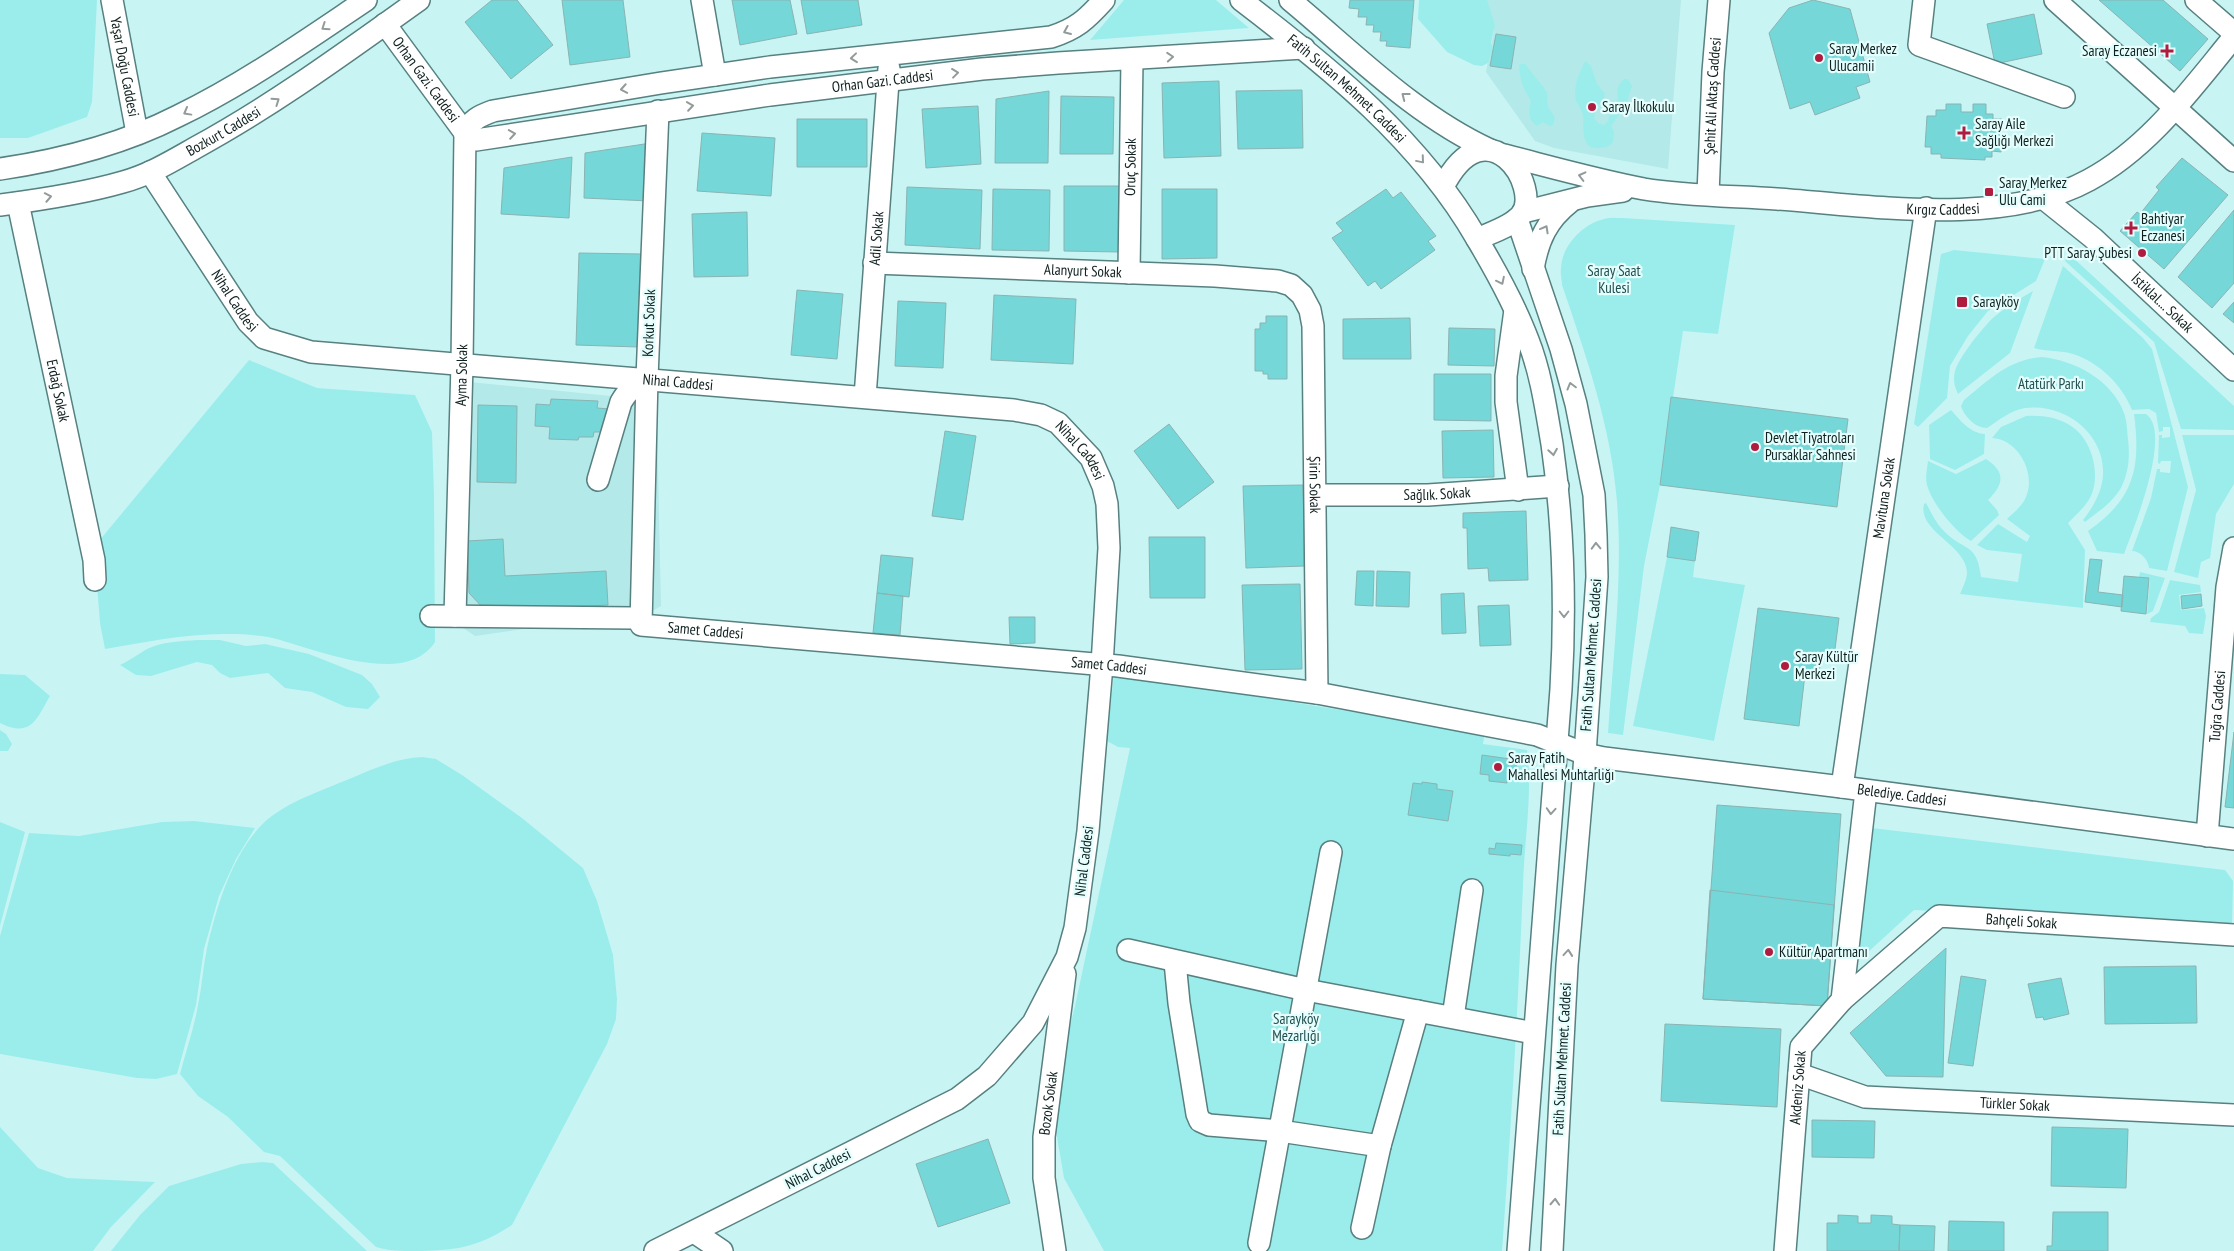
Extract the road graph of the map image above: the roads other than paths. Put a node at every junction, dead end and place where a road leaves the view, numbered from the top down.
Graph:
1 (112, 0) edge
2 (366, 0) edge
3 (420, 0) edge
4 (702, 0) edge
5 (1104, 0) edge
6 (1241, 0) edge
7 (1290, 0) edge
8 (1719, 0) edge
9 (1924, 0) edge
10 (2054, 0) edge
11 (2196, 0) edge
12 (1313, 9) edge
13 (386, 24) junction
14 (2234, 33) edge
15 (2234, 37) edge
16 (1304, 48) junction
17 (890, 54) junction
18 (1132, 59) junction
19 (715, 75) junction
20 (888, 81) junction
21 (2064, 97) dead end
22 (2174, 109) junction
23 (658, 111) junction
24 (137, 133) junction
25 (465, 134) junction
26 (1497, 152) junction
27 (2234, 161) edge
28 (0, 169) edge
29 (150, 172) junction
30 (1443, 187) junction
31 (1647, 189) junction
32 (1708, 194) junction
33 (1574, 198) junction
34 (2043, 198) junction
35 (9, 204) edge
36 (1926, 208) junction
37 (1520, 215) junction
38 (1477, 239) junction
39 (874, 263) junction
40 (1533, 269) junction
41 (1129, 274) junction
42 (1290, 285) joint
43 (1515, 310) junction
44 (462, 364) junction
45 (2234, 370) edge
46 (646, 378) junction
47 (865, 397) junction
48 (598, 480) dead end
49 (1558, 486) junction
50 (1518, 490) junction
51 (1316, 495) junction
52 (2234, 548) edge
53 (95, 580) dead end
54 (431, 616) dead end
55 (455, 616) junction
56 (637, 622) junction
57 (1102, 665) junction
58 (1317, 693) junction
59 (2226, 693) edge
60 (1487, 736) dead end
61 (1566, 748) junction
62 (1842, 788) junction
63 (1866, 791) junction
64 (2207, 836) junction
65 (2234, 839) edge
66 (1331, 852) dead end
67 (1472, 890) dead end
68 (2234, 935) edge
69 (1128, 950) dead end
70 (1067, 957) junction
71 (1175, 962) junction
72 (1306, 990) junction
73 (1842, 1000) junction
74 (1418, 1011) junction
75 (1453, 1017) junction
76 (1534, 1033) junction
77 (1799, 1074) junction
78 (2234, 1115) edge
79 (1280, 1131) junction
80 (1380, 1146) junction
81 (1362, 1228) dead end
82 (694, 1232) junction
83 (1259, 1244) dead end
84 (655, 1251) edge
85 (722, 1251) edge
86 (1055, 1251) edge
87 (1518, 1251) edge
88 (1552, 1251) edge
89 (1785, 1251) edge

1 - 24 street, Yaşar Doğu Caddesi
2 -> 24 street
3 - 13 street, Bozkurt Caddesi
4 - 19 street
5 -> 17 street, Orhan Gazi. Caddesi
6 - 16 street, Fatih Sultan Mehmet. Caddesi
7 - 12 street, Fatih Sultan Mehmet. Caddesi
8 - 32 street, Şehit Ali Aktaş Caddesi
9 - 21 street
10 - 22 street
11 - 14 street
26 -> 12 street, Fatih Sultan Mehmet. Caddesi
13 - 25 street, Orhan Gazi. Caddesi
29 -> 13 street, Bozkurt Caddesi
15 - 22 street, Kırgız Caddesi
18 -> 16 street, Orhan Gazi. Caddesi
16 -> 30 street, Fatih Sultan Mehmet. Caddesi
17 -> 19 street, Orhan Gazi. Caddesi
17 - 20 street, Adil Sokak
20 -> 18 street, Orhan Gazi. Caddesi
18 - 41 street, Oruç Sokak
19 -> 25 street, Orhan Gazi. Caddesi
23 -> 20 street, Orhan Gazi. Caddesi
20 - 39 street, Adil Sokak
22 - 27 street
22 - 34 street, Kırgız Caddesi
25 -> 23 street, Orhan Gazi. Caddesi
23 - 46 street, Korkut Sokak
24 - 28 street
25 - 44 street, Ayma Sokak
26 - 30 street
31 -> 26 street, Kırgız Caddesi
26 - 37 street, Fatih Sultan Mehmet. Caddesi
35 -> 29 street, Bozkurt Caddesi
29 - 44 street, Nihal Caddesi
30 - 38 street, Fatih Sultan Mehmet. Caddesi
31 - 32 street, Kırgız Caddesi
31 - 33 street, Kırgız Caddesi
32 - 36 street, Kırgız Caddesi
33 - 37 street, Kırgız Caddesi
40 -> 33 street
34 - 36 street, Kırgız Caddesi
34 - 45 street, İstiklal.... Sokak
35 - 53 street, Erdağ Sokak
36 - 62 street, Mavituna Sokak
37 - 38 street
37 - 40 street, Fatih Sultan Mehmet. Caddesi
38 -> 43 street, Fatih Sultan Mehmet. Caddesi
39 - 41 street, Alanyurt Sokak
39 - 47 street, Adil Sokak
61 -> 40 street, Fatih Sultan Mehmet. Caddesi
41 - 42 street, Alanyurt Sokak
42 - 51 street, Şirin Sokak
43 -> 49 street, Fatih Sultan Mehmet. Caddesi
43 - 50 street
44 - 46 street, Nihal Caddesi
44 - 55 street, Ayma Sokak
46 - 47 street, Nihal Caddesi
46 - 48 street
46 - 56 street, Korkut Sokak
47 - 57 street, Nihal Caddesi
49 - 50 street, Sağlık. Sokak
49 -> 61 street, Fatih Sultan Mehmet. Caddesi
50 - 51 street, Sağlık. Sokak
51 - 58 street, Şirin Sokak
52 - 59 street, Tuğra Caddesi
54 - 55 street, Samet Caddesi
55 - 56 street, Samet Caddesi
56 - 57 street, Samet Caddesi
57 - 58 street, Samet Caddesi
57 - 70 street, Nihal Caddesi
58 - 61 street, Samet Caddesi
59 - 64 street, Tuğra Caddesi
60 - 61 street
61 - 62 street, Belediye. Caddesi
61 -> 76 street, Fatih Sultan Mehmet. Caddesi
88 -> 61 street, Fatih Sultan Mehmet. Caddesi
62 - 63 street, Belediye. Caddesi
63 - 64 street, Belediye. Caddesi
63 - 73 street
64 - 65 street, Belediye. Caddesi
66 - 72 street
67 - 75 street
68 - 73 street, Bahçeli Sokak
69 - 71 street
70 - 82 street, Nihal Caddesi
70 - 86 street, Bozok Sokak
71 - 72 street
71 - 79 street
72 - 74 street
72 - 79 street
73 - 77 street, Akdeniz Sokak
74 - 75 street
74 - 80 street
75 - 76 street
76 - 87 street, Fatih Sultan Mehmet. Caddesi
77 - 78 street, Türkler Sokak
77 - 89 street, Akdeniz Sokak
79 - 80 street
79 - 83 street
80 - 81 street
82 - 84 street, Nihal Caddesi
82 - 85 street

